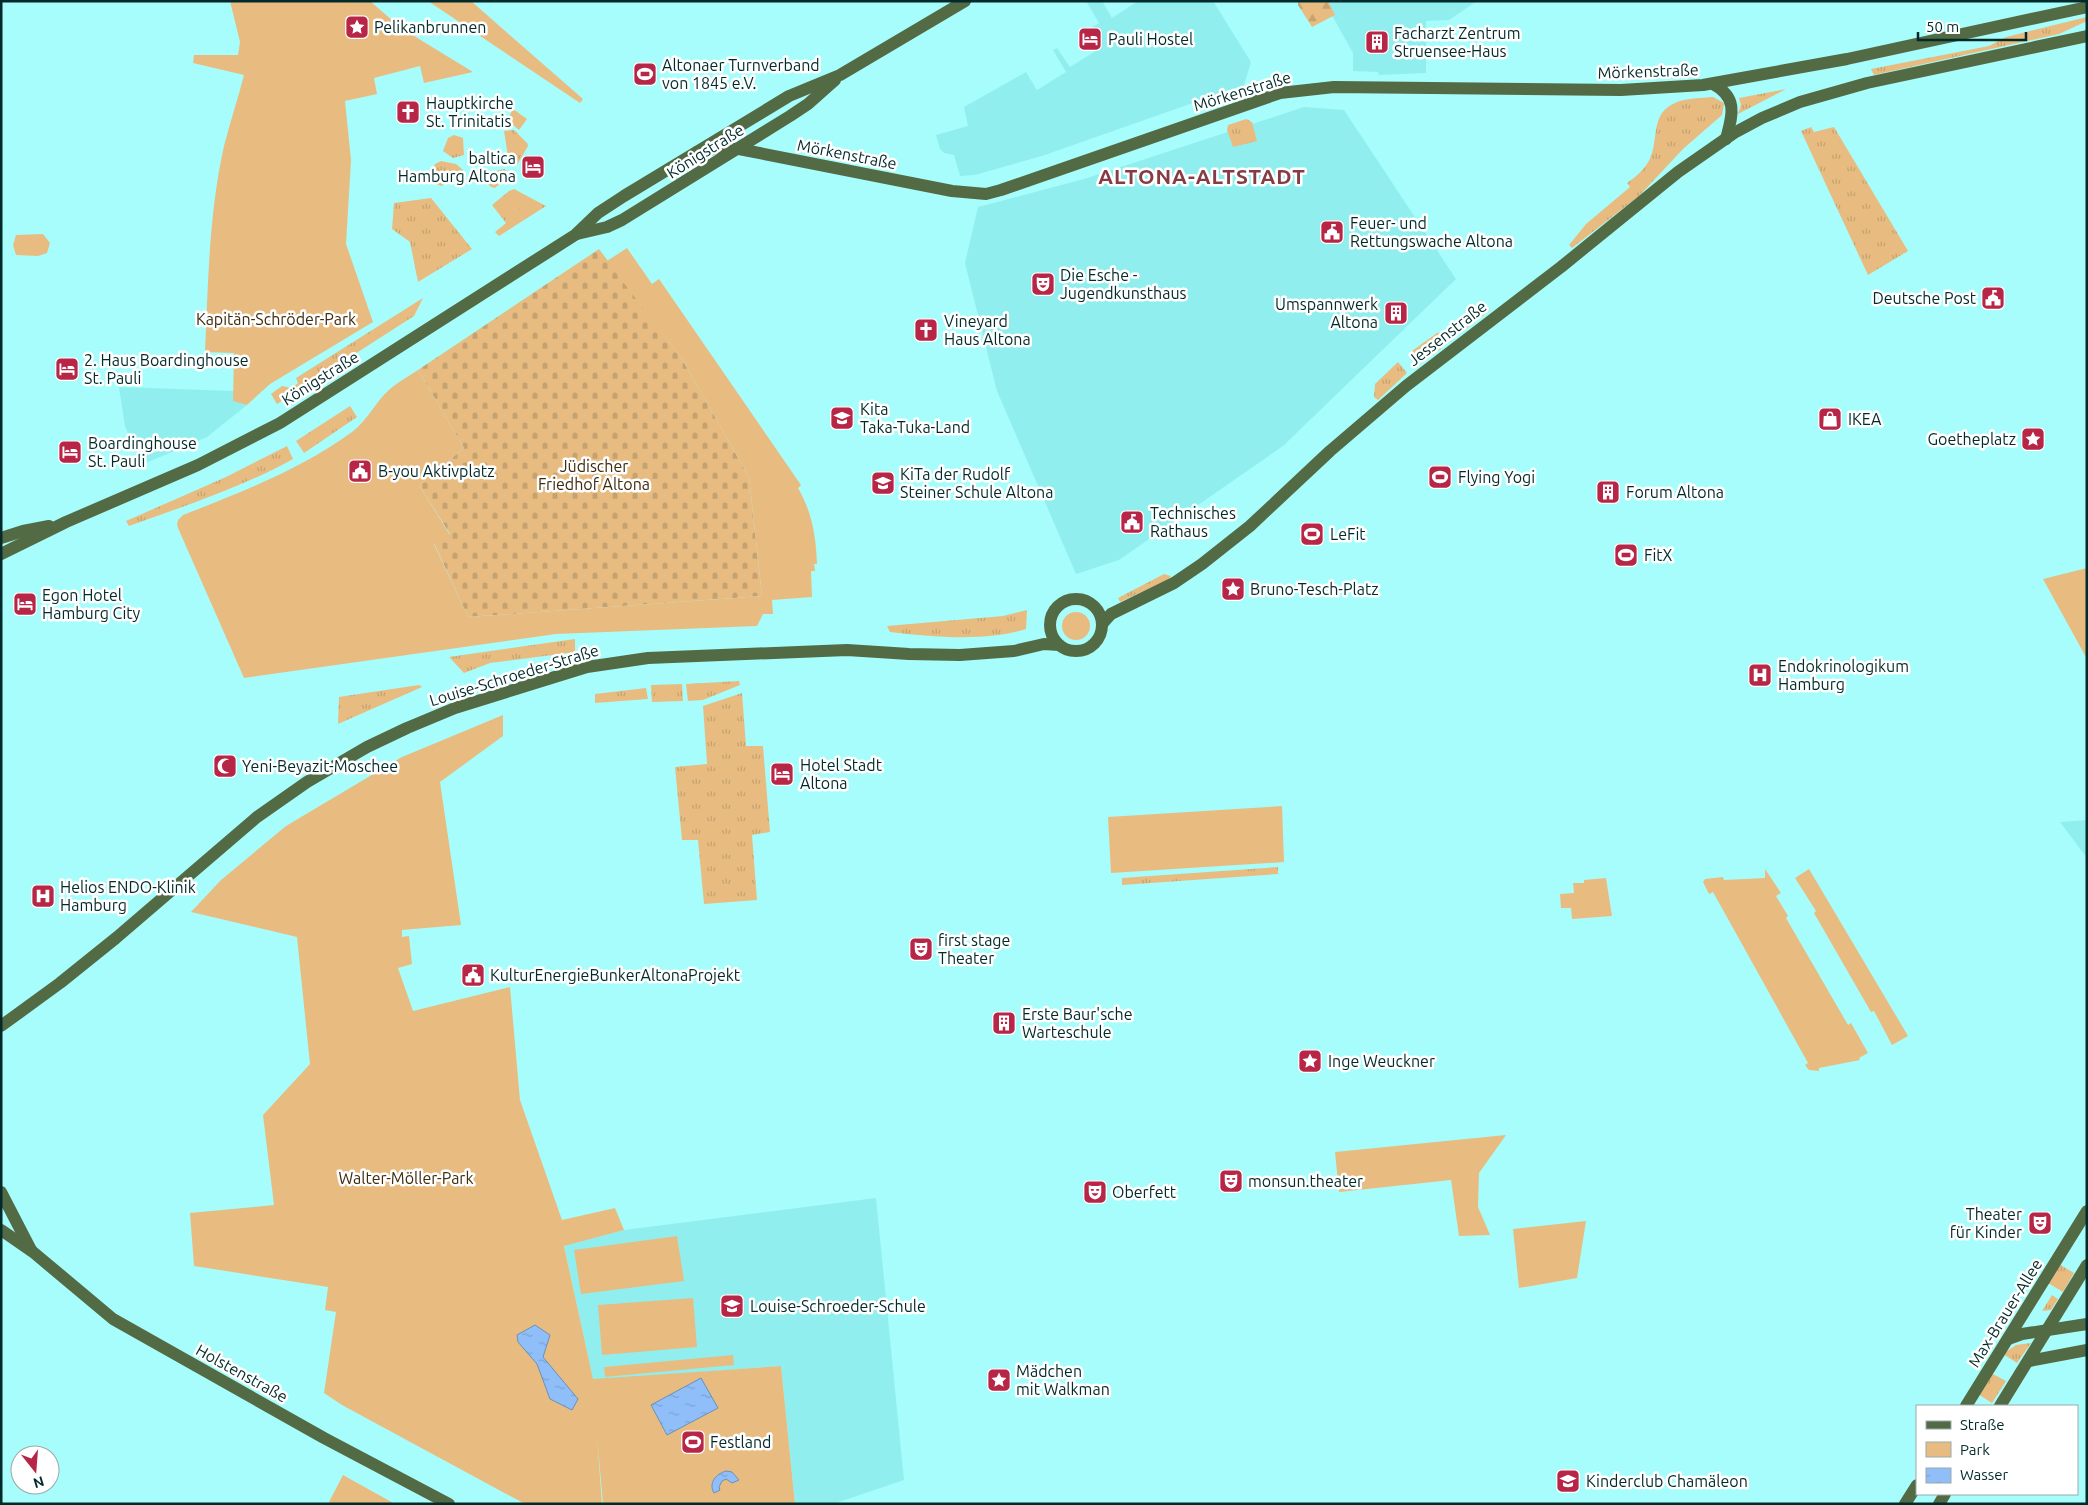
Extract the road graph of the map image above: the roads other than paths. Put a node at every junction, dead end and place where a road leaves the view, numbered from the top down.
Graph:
1 (965, 1) edge
2 (2087, 7) edge
3 (2087, 36) edge
4 (840, 75) junction
5 (1714, 84) junction
6 (1726, 139) junction
7 (739, 149) junction
8 (697, 152) junction
9 (576, 235) junction
10 (66, 522) junction
11 (1, 538) edge
12 (1, 554) edge
13 (1102, 624) junction
14 (1059, 645) junction
15 (1, 1026) edge
16 (1, 1192) edge
17 (2087, 1211) edge
18 (1, 1230) edge
19 (33, 1252) junction
20 (2087, 1264) edge
21 (2087, 1324) edge
22 (2047, 1330) junction
23 (2008, 1339) junction
24 (2087, 1350) edge
25 (2029, 1361) junction
26 (1967, 1405) edge
27 (2001, 1405) edge
28 (1916, 1487) edge
29 (449, 1504) edge
30 (1905, 1504) edge

1 - 4 street, Königstraße
2 - 5 street, Mörkenstraße
3 - 6 street, Jessenstraße
4 - 7 street, Königstraße
4 - 8 street, Königstraße
5 - 6 street
5 - 7 street, Mörkenstraße
6 - 13 street, Jessenstraße
7 - 8 street, Mörkenstraße
7 - 9 street, Königstraße
8 - 9 street, Königstraße
9 - 10 street, Königstraße
10 - 11 street, Königstraße
10 - 12 street, Königstraße
13 - 14 street
13 - 14 street
14 - 15 street, Louise-Schroeder-Straße
16 - 19 street, Holstenstraße
17 - 23 street, Max-Brauer-Allee
18 - 19 street, Holstenstraße
19 - 29 street, Holstenstraße
20 - 22 street
21 - 22 street
22 - 23 street
22 - 25 street
23 - 26 street, Max-Brauer-Allee
24 - 25 street
25 - 27 street
28 - 30 street

